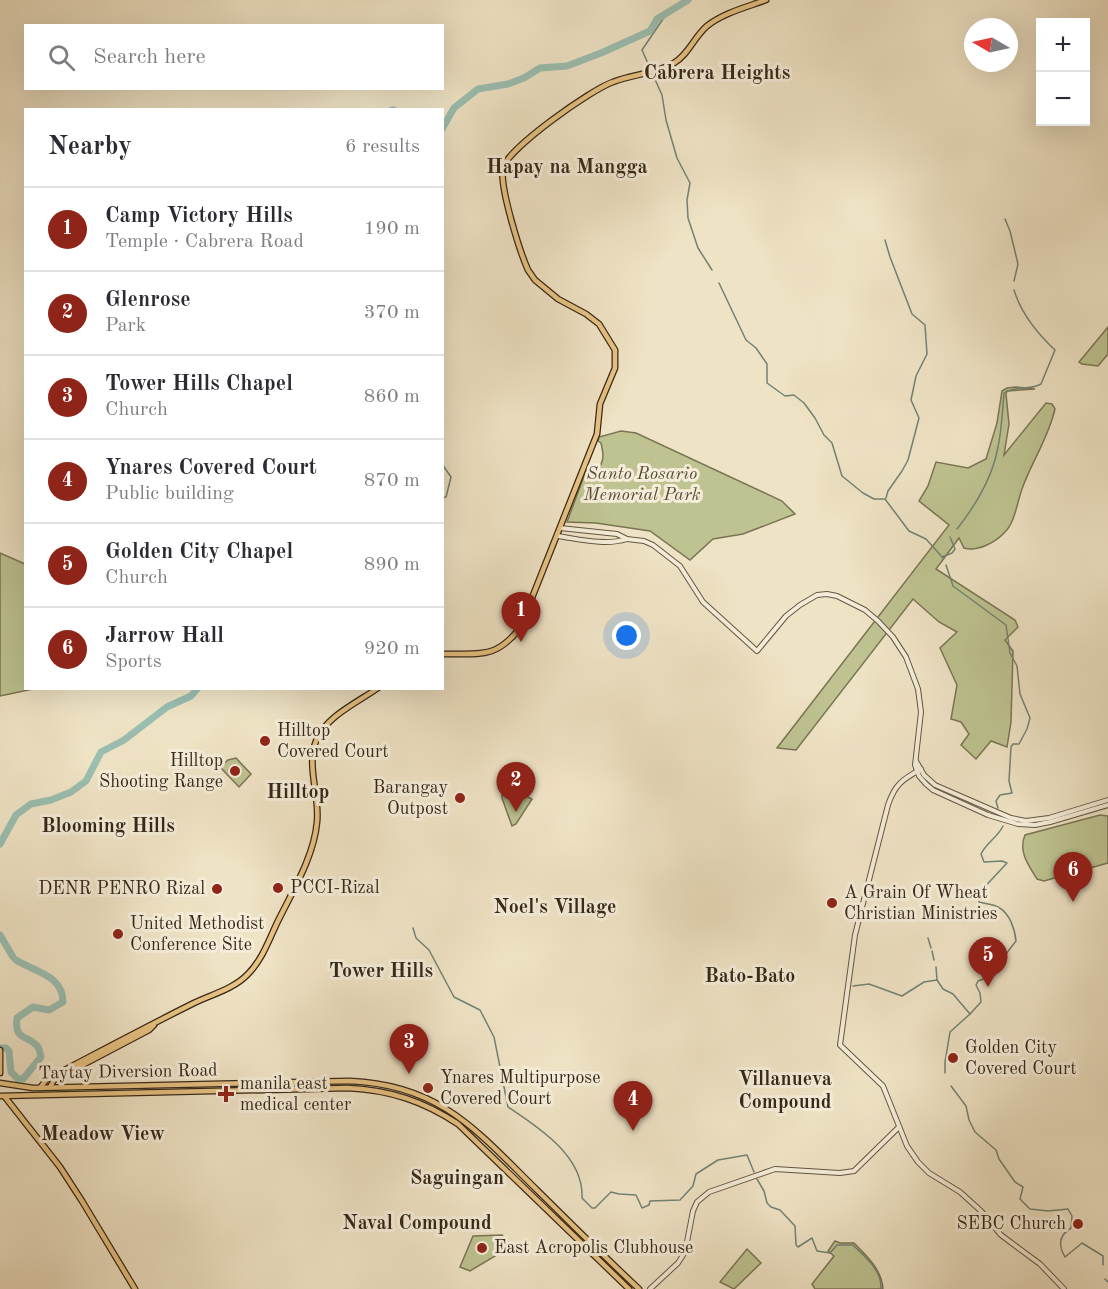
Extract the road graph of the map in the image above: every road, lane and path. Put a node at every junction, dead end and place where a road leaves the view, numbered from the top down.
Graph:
1 (766, 0) edge
2 (560, 528) junction
3 (581, 531) junction
4 (557, 536) junction
5 (580, 539) junction
6 (627, 539) junction
7 (444, 654) edge
8 (375, 690) edge
9 (919, 770) junction
10 (1108, 803) edge
11 (156, 1023) junction
12 (0, 1051) edge
13 (0, 1072) edge
14 (0, 1083) edge
15 (267, 1083) junction
16 (7, 1084) junction
17 (198, 1084) junction
18 (18, 1088) junction
19 (40, 1088) junction
20 (50, 1088) junction
21 (267, 1090) junction
22 (198, 1092) junction
23 (412, 1092) junction
24 (4, 1096) edge
25 (19, 1096) junction
26 (410, 1098) junction
27 (0, 1102) edge
28 (15, 1109) junction
29 (899, 1127) junction
30 (135, 1289) edge
31 (629, 1289) edge
32 (639, 1289) edge
33 (650, 1289) edge
34 (1064, 1289) edge

1 - 2 main road
2 - 3 street
2 - 4 main road
3 - 5 street
3 - 6 street
4 - 5 street
4 - 7 main road
5 - 6 street
6 - 9 street
8 - 11 main road
9 - 10 street
9 - 29 street
11 - 19 main road
11 - 20 main road
12 - 13 main road
13 - 16 main road
14 - 16 main road, Taytay Diversion Road
15 - 17 main road, Taytay Diversion Road
15 - 21 main road
15 - 23 main road, Taytay Diversion Road
16 - 18 main road, Taytay Diversion Road
16 - 24 main road
17 - 20 main road, Taytay Diversion Road
17 - 22 main road
18 - 19 main road, Taytay Diversion Road
18 - 25 main road
19 - 20 main road, Taytay Diversion Road
21 - 22 main road, Taytay Diversion Road
21 - 26 main road, Taytay Diversion Road
22 - 25 main road, Taytay Diversion Road
23 - 26 main road
23 - 32 main road, Taytay Diversion Road
24 - 25 main road, Taytay Diversion Road
24 - 27 main road
24 - 28 main road
25 - 28 main road
26 - 31 main road, Taytay Diversion Road
28 - 30 main road
29 - 33 street
29 - 34 street

